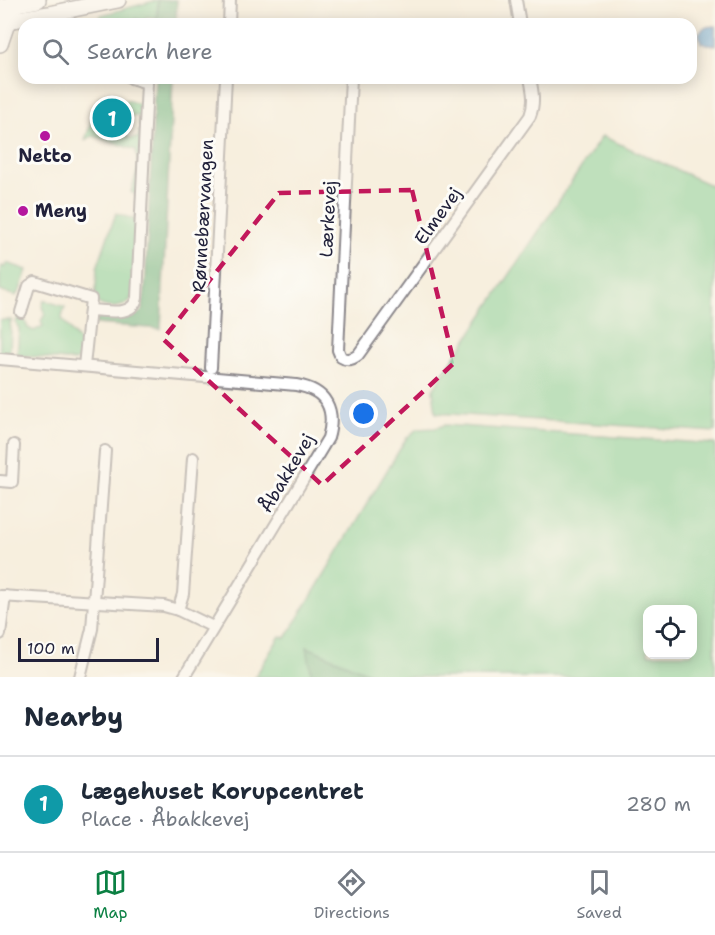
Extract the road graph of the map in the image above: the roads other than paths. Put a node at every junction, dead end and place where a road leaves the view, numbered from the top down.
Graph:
1 (38, 0) edge
2 (79, 0) edge
3 (118, 0) edge
4 (230, 0) edge
5 (516, 0) edge
6 (5, 10) edge
7 (229, 18) edge
8 (519, 18) edge
9 (0, 44) edge
10 (147, 84) edge
11 (226, 84) edge
12 (351, 84) edge
13 (531, 84) edge
14 (90, 310) junction
15 (21, 312) dead end
16 (200, 354) dead end
17 (212, 356) junction
18 (0, 358) edge
19 (344, 359) joint
20 (84, 366) junction
21 (212, 368) dead end
22 (14, 445) dead end
23 (105, 451) dead end
24 (193, 458) dead end
25 (0, 481) edge
26 (3, 596) edge
27 (94, 602) junction
28 (178, 610) junction
29 (213, 627) junction
30 (0, 634) edge
31 (80, 677) edge
32 (184, 677) edge

1 - 6 main road
2 - 6 main road
3 - 6 main road
4 - 7 street
5 - 8 street
6 - 9 main road
10 - 14 street
11 - 17 street, Rønnebærvangen
12 - 19 street, Lærkevej
13 - 19 street, Elmevej
14 - 15 street
14 - 20 street
16 - 17 street
17 - 21 street, Rønnebærvangen
18 - 20 street, Åbakkevej
20 - 29 street, Åbakkevej
22 - 25 street
23 - 27 street
24 - 28 street
26 - 27 street
26 - 30 street
27 - 28 street
27 - 31 street
28 - 29 street
29 - 32 street, Åbakkevej

